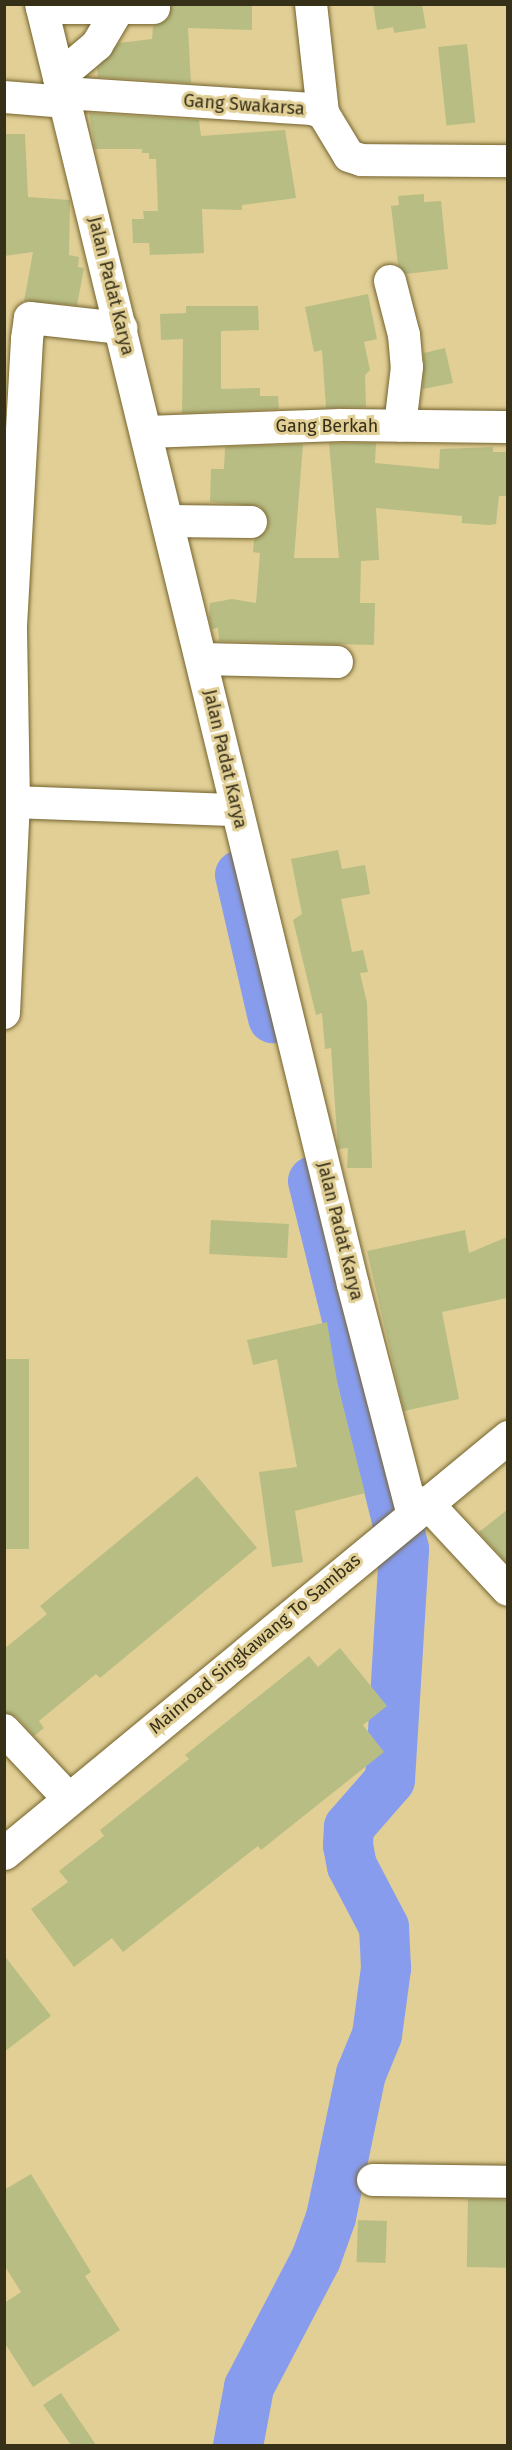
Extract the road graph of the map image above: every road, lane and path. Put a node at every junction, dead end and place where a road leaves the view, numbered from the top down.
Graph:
1 (311, 4) edge
2 (42, 6) edge
3 (119, 8) junction
4 (154, 8) dead end
5 (47, 95) edge
6 (323, 113) junction
7 (507, 160) edge
8 (390, 281) dead end
9 (17, 317) edge
10 (110, 327) junction
11 (400, 426) junction
12 (507, 427) edge
13 (147, 432) junction
14 (169, 521) junction
15 (251, 522) dead end
16 (201, 658) junction
17 (337, 662) dead end
18 (14, 802) junction
19 (237, 810) junction
20 (4, 1013) edge
21 (507, 1437) edge
22 (419, 1507) junction
23 (507, 1590) edge
24 (4, 1730) edge
25 (69, 1799) junction
26 (4, 1853) edge
27 (373, 2180) dead end
28 (507, 2182) edge

1 - 6 street
2 - 3 street
2 - 5 street, Jalan Padat Karya
3 - 4 street
3 - 5 street
5 - 6 street, Gang Swakarsa
5 - 10 street, Jalan Padat Karya
6 - 7 street, Gang Swakarsa
8 - 11 street
9 - 10 street
9 - 18 street
10 - 13 street, Jalan Padat Karya
11 - 12 street, Gang Berkah
11 - 13 street, Gang Berkah
13 - 14 street, Jalan Padat Karya
14 - 15 street
14 - 16 street, Jalan Padat Karya
16 - 17 street
16 - 19 street, Jalan Padat Karya
18 - 19 street
18 - 20 street
19 - 22 street, Jalan Padat Karya
21 - 22 main road, Mainroad Singkawang To Sambas
22 - 23 street
22 - 25 main road, Mainroad Singkawang To Sambas
24 - 25 street
25 - 26 main road, Mainroad Singkawang To Sambas
27 - 28 street

